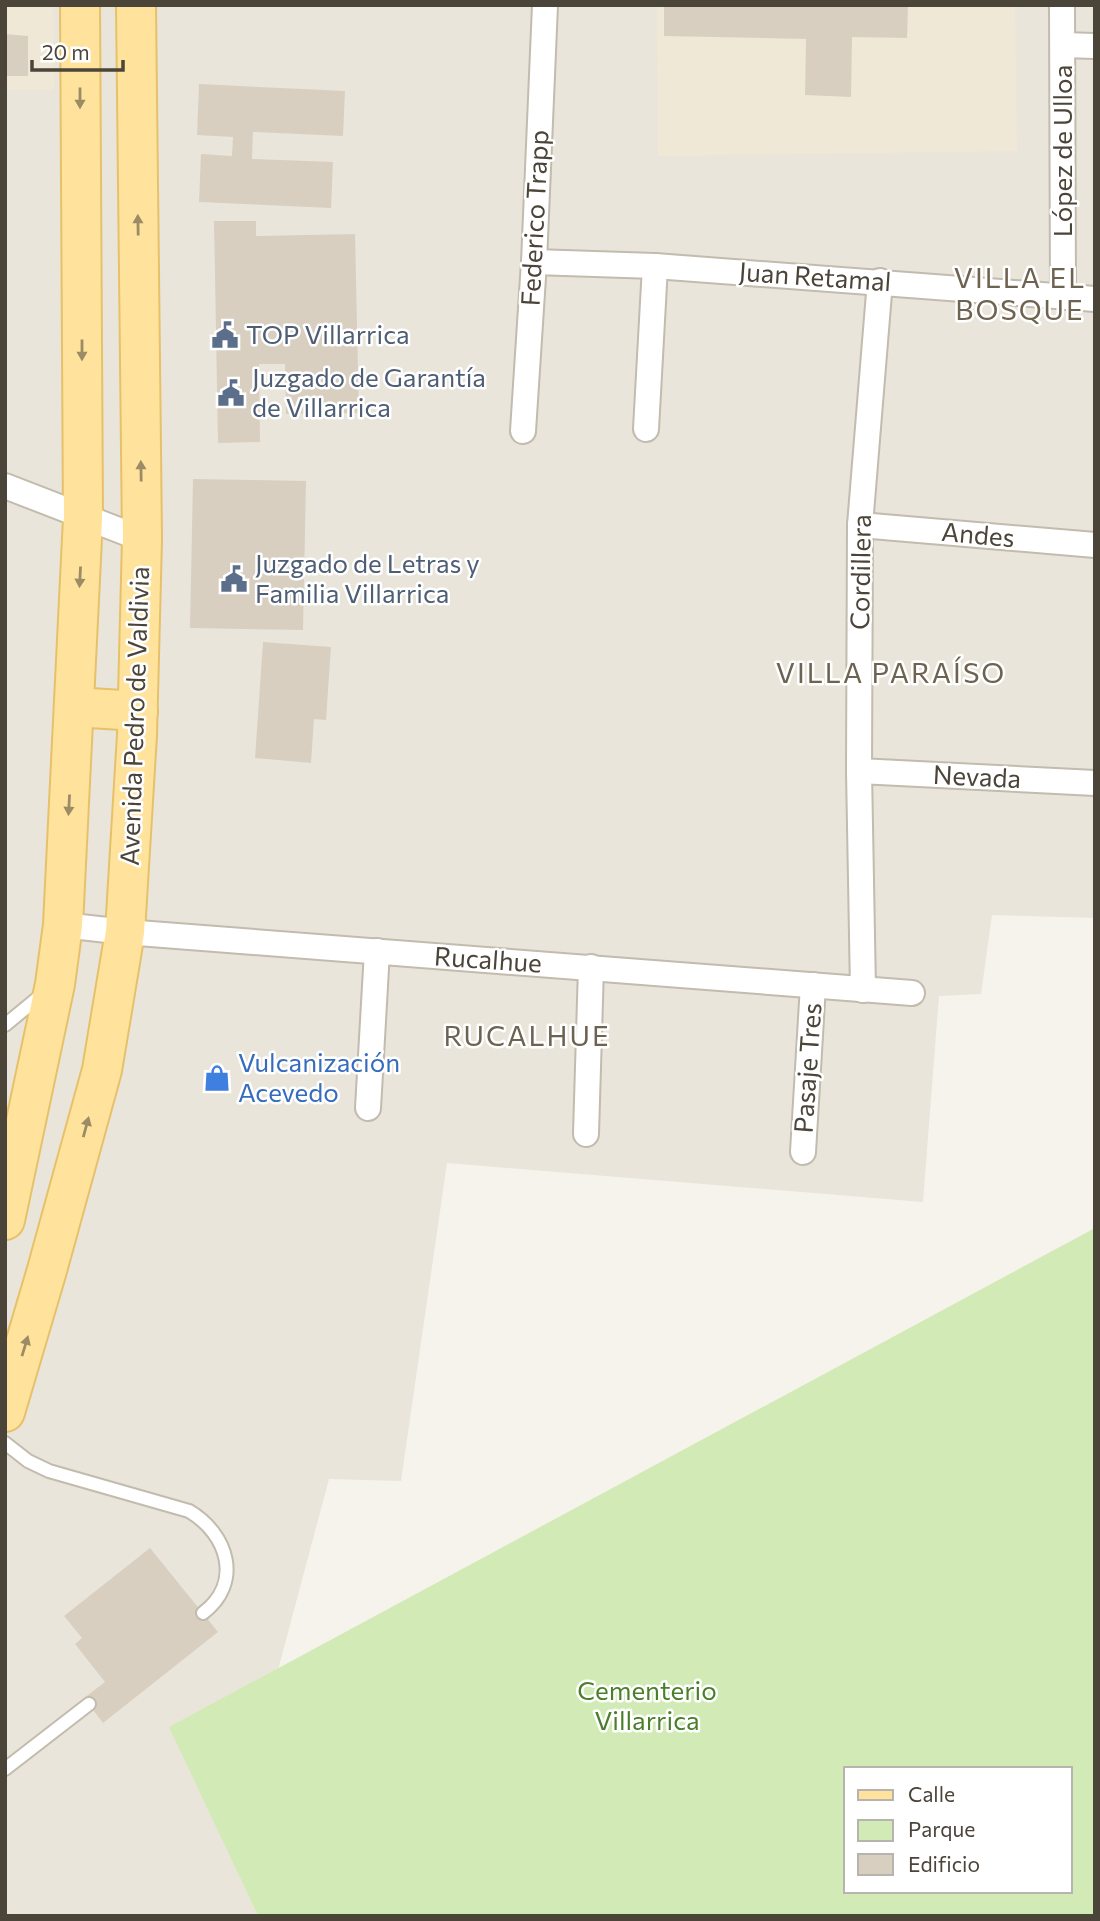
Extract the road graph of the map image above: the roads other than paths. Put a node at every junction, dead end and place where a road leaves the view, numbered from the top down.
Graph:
1 (80, 5) edge
2 (136, 5) edge
3 (545, 5) edge
4 (1062, 5) edge
5 (1062, 45) junction
6 (1095, 46) edge
7 (534, 262) junction
8 (654, 266) junction
9 (880, 281) junction
10 (82, 293) junction
11 (139, 294) junction
12 (1063, 298) junction
13 (1095, 299) edge
14 (646, 429) dead end
15 (523, 431) dead end
16 (5, 486) edge
17 (83, 518) junction
18 (860, 526) junction
19 (142, 539) junction
20 (1095, 545) edge
21 (74, 707) junction
22 (138, 711) junction
23 (859, 771) junction
24 (1095, 783) edge
25 (64, 925) junction
26 (125, 932) junction
27 (377, 951) junction
28 (591, 967) junction
29 (55, 984) junction
30 (813, 985) junction
31 (863, 990) junction
32 (912, 993) dead end
33 (5, 1025) edge
34 (368, 1108) dead end
35 (586, 1134) dead end
36 (803, 1152) dead end
37 (5, 1220) edge
38 (5, 1412) edge
39 (5, 1443) edge
40 (203, 1613) dead end
41 (89, 1704) dead end
42 (5, 1769) edge

1 -> 10 main road
11 -> 2 main road, Avenida Pedro de Valdivia
3 - 7 street, Federico Trapp
4 - 5 street, López de Ulloa
5 - 6 street
5 - 12 street, López de Ulloa
7 - 8 street, Juan Retamal
7 - 15 street, Federico Trapp
8 - 9 street, Juan Retamal
8 - 14 street
9 - 12 street, Juan Retamal
9 - 18 street, Cordillera
10 - 11 main road
10 -> 17 main road
19 -> 11 main road, Avenida Pedro de Valdivia
12 - 13 street, Juan Retamal
16 - 17 street
17 - 19 street
17 -> 21 main road
18 - 20 street, Andes
18 - 23 street, Cordillera
19 - 22 main road, Avenida Pedro de Valdivia
21 - 22 main road
21 -> 25 main road
22 - 26 main road, Avenida Pedro de Valdivia
23 - 24 street, Nevada
23 - 31 street, Cordillera
25 - 26 street, Rucalhue
25 - 29 main road
26 - 27 street, Rucalhue
38 -> 26 main road, Avenida Pedro de Valdivia
27 - 28 street, Rucalhue
27 - 34 street
28 - 30 street, Rucalhue
28 - 35 street
29 - 33 lane
29 - 37 main road
30 - 31 street, Rucalhue
30 - 36 street, Pasaje Tres
31 - 32 street, Rucalhue
39 - 40 lane
41 - 42 lane

